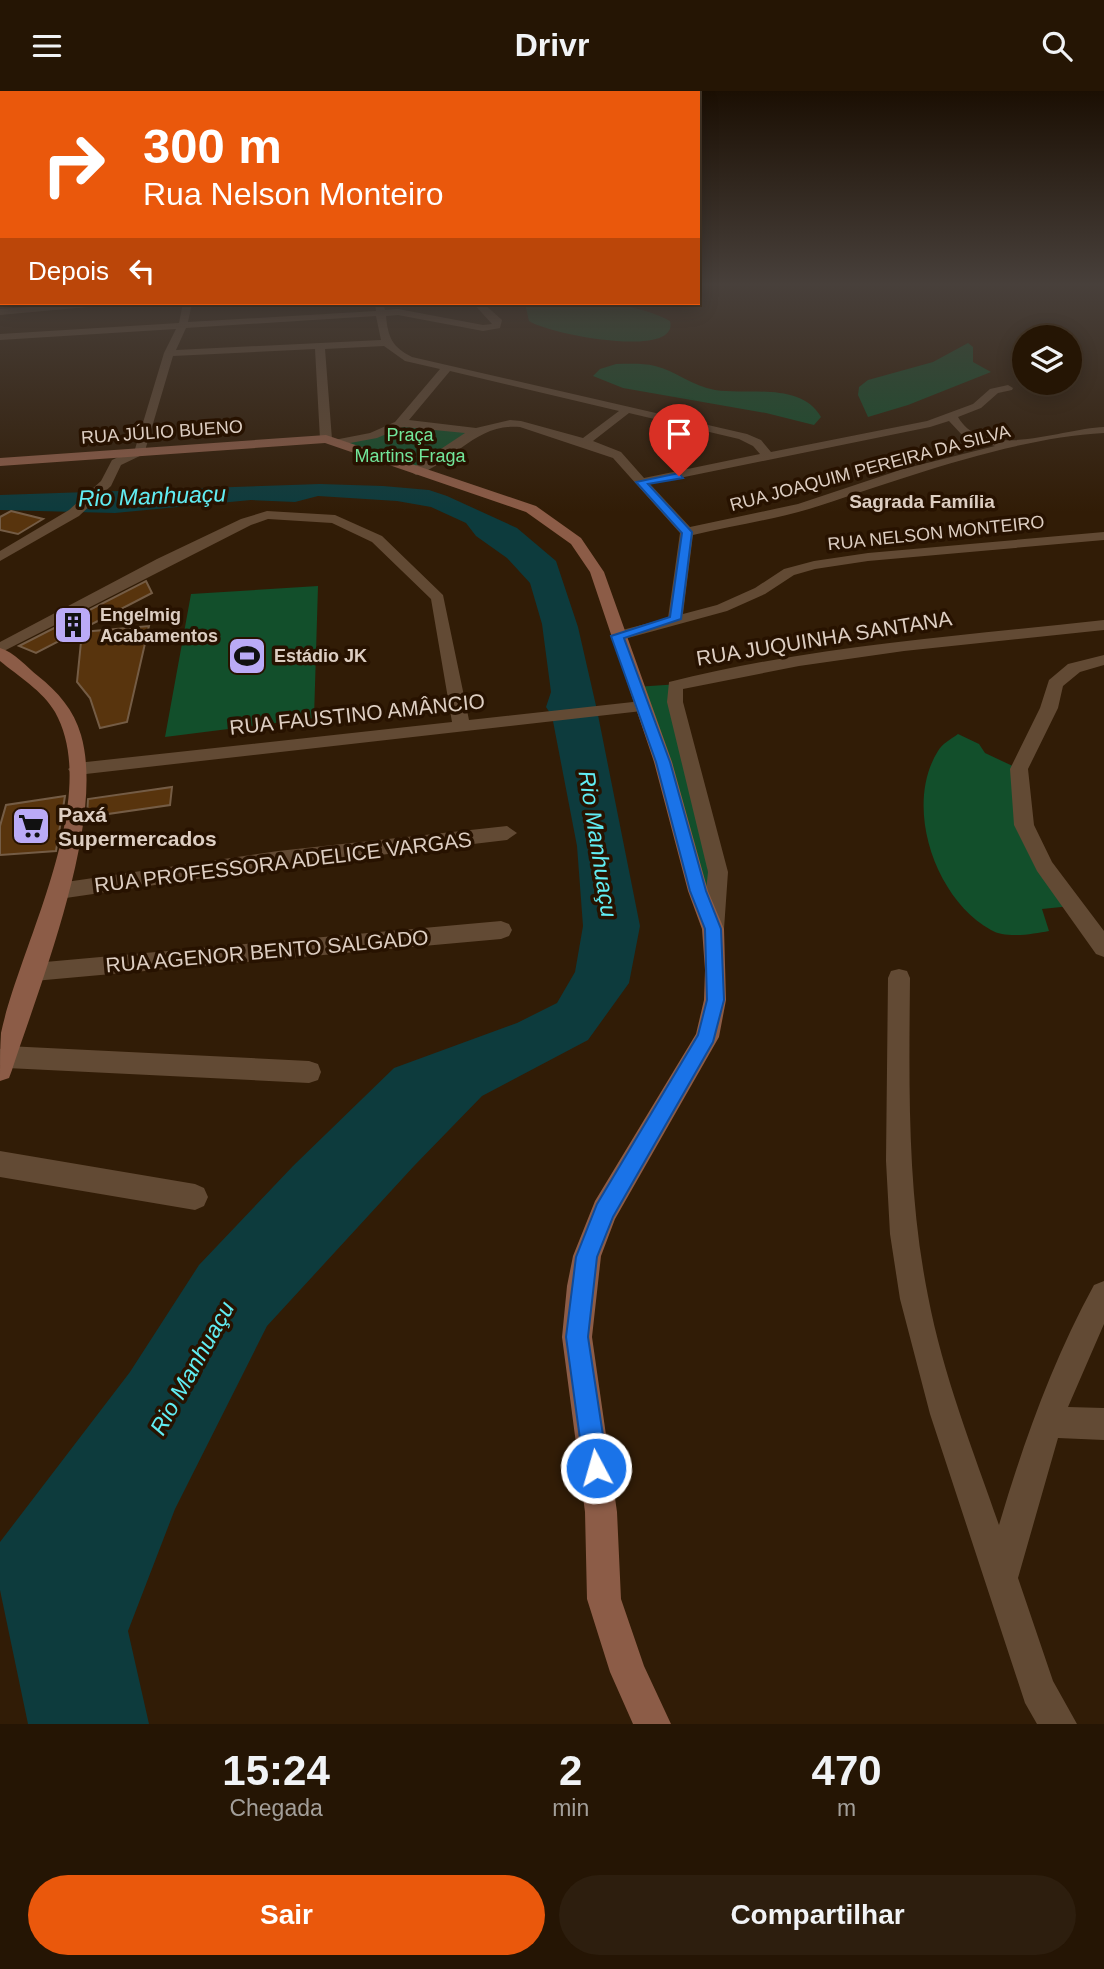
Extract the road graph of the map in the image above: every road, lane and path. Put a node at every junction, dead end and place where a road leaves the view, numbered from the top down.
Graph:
1 (167, 360) edge
2 (322, 360) edge
3 (418, 360) edge
4 (447, 368) junction
5 (1009, 388) dead end
6 (629, 408) junction
7 (952, 416) junction
8 (402, 423) junction
9 (1104, 430) edge
10 (476, 431) junction
11 (332, 441) junction
12 (585, 442) junction
13 (1014, 445) junction
14 (140, 451) junction
15 (368, 453) junction
16 (768, 456) junction
17 (0, 462) edge
18 (416, 471) junction
19 (641, 482) junction
20 (687, 532) junction
21 (1101, 541) edge
22 (0, 557) edge
23 (675, 619) junction
24 (1102, 627) edge
25 (617, 636) junction
26 (0, 651) edge
27 (1104, 660) edge
28 (642, 706) junction
29 (461, 725) junction
30 (77, 769) junction
31 (507, 833) dead end
32 (59, 891) junction
33 (713, 929) junction
34 (501, 930) dead end
35 (1104, 947) edge
36 (34, 972) junction
37 (900, 978) dead end
38 (3, 1064) edge
39 (309, 1072) dead end
40 (0, 1164) edge
41 (195, 1197) dead end
42 (1104, 1295) edge
43 (1046, 1422) junction
44 (1104, 1424) edge
45 (1001, 1577) junction
46 (652, 1724) edge
47 (1058, 1724) edge

1 - 14 street
2 - 11 street
3 - 4 street
4 - 6 street
4 - 8 street
5 - 7 street
6 - 12 street
6 - 16 street
7 - 13 street
7 - 16 street
8 - 10 street
8 - 11 street
8 - 15 street
9 - 13 street, RUA JOAQUIM PEREIRA DA SILVA
10 - 12 street
10 - 18 street
11 - 14 street, RUA JÚLIO BUENO
11 - 15 street
12 - 19 street
13 - 20 street, RUA JOAQUIM PEREIRA DA SILVA
14 - 17 street, RUA JÚLIO BUENO
14 - 22 street
15 - 18 street
16 - 19 street
18 - 25 street
19 - 20 street
20 - 23 street
21 - 23 street, RUA NELSON MONTEIRO
23 - 25 street, RUA NELSON MONTEIRO
24 - 33 street, RUA JUQUINHA SANTANA
25 - 28 street
26 - 29 street
26 - 30 street
27 - 35 street
28 - 29 street, RUA FAUSTINO AMÂNCIO
28 - 33 street
29 - 30 street, RUA FAUSTINO AMÂNCIO
30 - 32 street
31 - 32 street, RUA PROFESSORA ADELICE VARGAS
32 - 36 street
33 - 46 street
34 - 36 street, RUA AGENOR BENTO SALGADO
36 - 38 street
37 - 45 street
38 - 39 street
40 - 41 street
42 - 43 street
43 - 44 street
43 - 45 street
45 - 47 street

